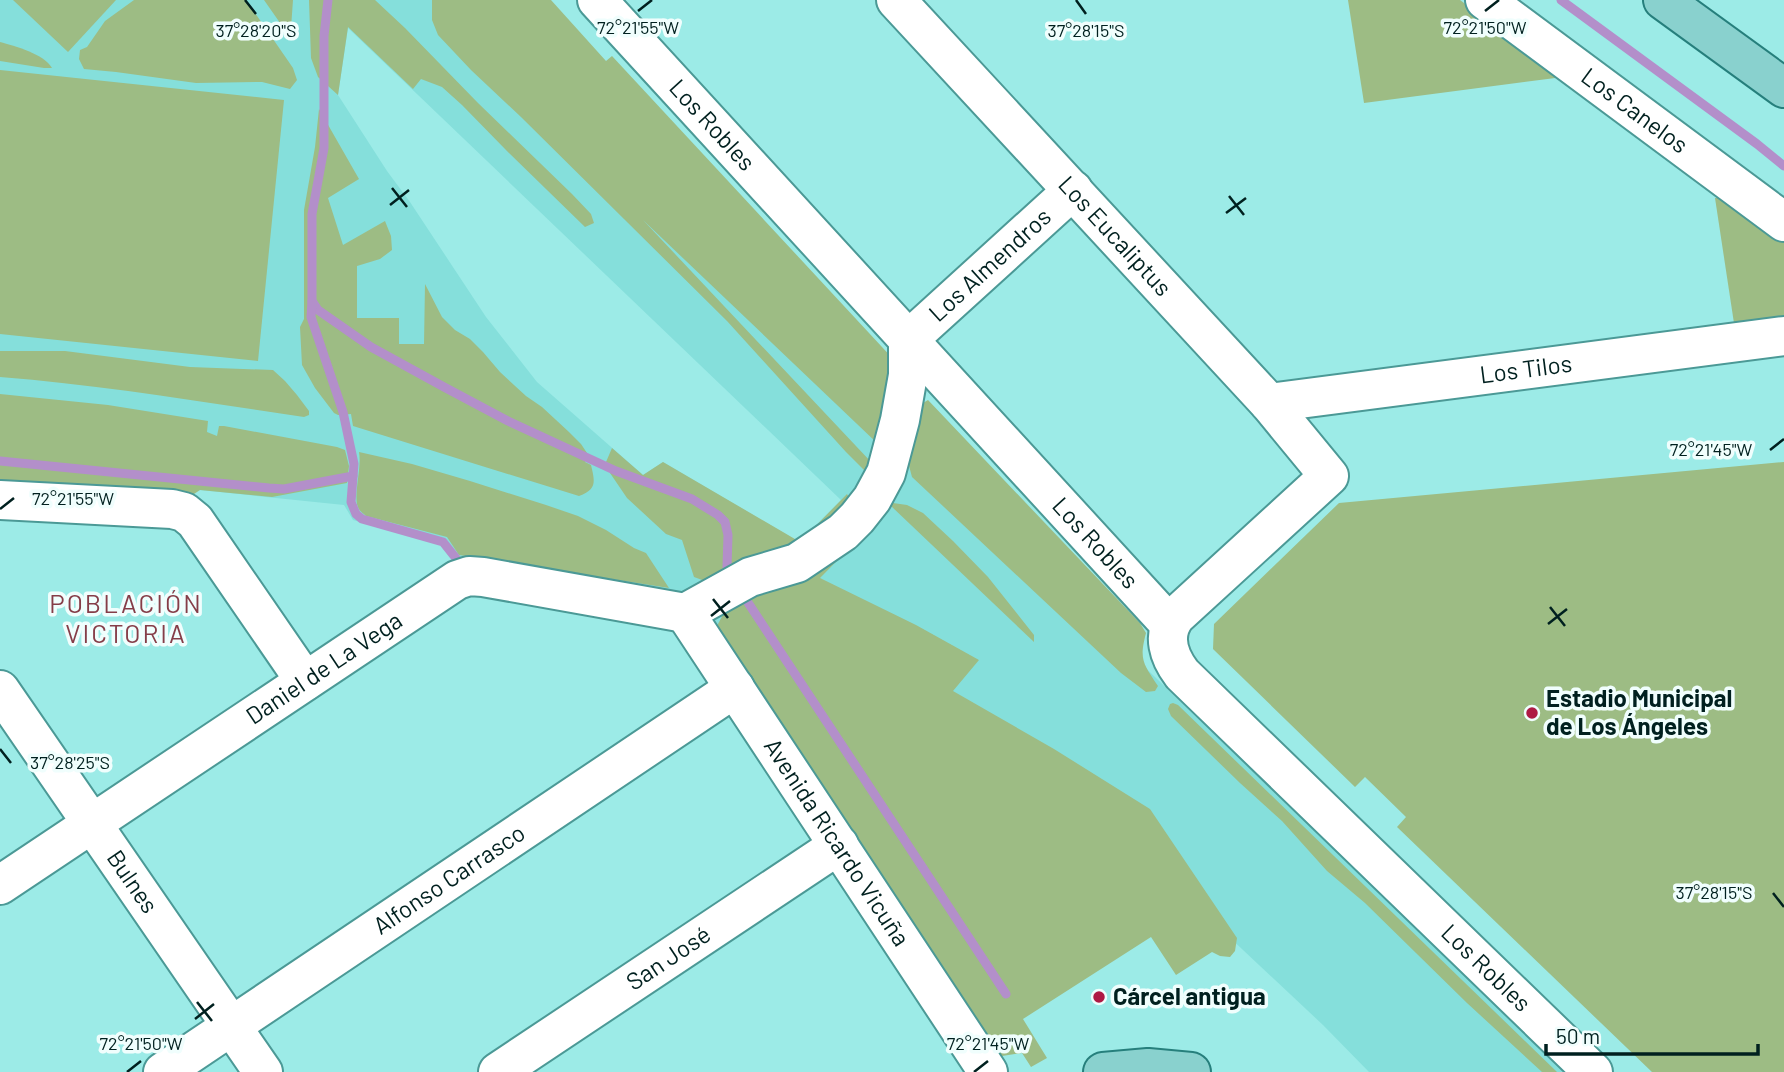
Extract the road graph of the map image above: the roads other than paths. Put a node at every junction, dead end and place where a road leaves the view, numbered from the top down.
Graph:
1 (597, 0) edge
2 (896, 0) edge
3 (1485, 0) edge
4 (1663, 0) edge
5 (1784, 88) edge
6 (1073, 191) junction
7 (1778, 205) edge
8 (1784, 337) edge
9 (908, 340) junction
10 (1269, 403) junction
11 (0, 500) edge
12 (685, 613) junction
13 (1170, 623) junction
14 (305, 681) junction
15 (735, 688) junction
16 (0, 690) edge
17 (92, 823) junction
18 (839, 845) junction
19 (0, 885) edge
20 (231, 1026) junction
21 (163, 1072) edge
22 (263, 1072) edge
23 (498, 1072) edge
24 (988, 1072) edge
25 (1103, 1072) edge
26 (1191, 1072) edge
27 (1593, 1072) edge

1 - 9 street, Los Robles
2 - 6 street, Los Eucaliptus
3 - 7 street, Los Canelos
4 - 5 main road
6 - 9 street, Los Almendros
6 - 10 street, Los Eucaliptus
8 - 10 street, Los Tilos
9 - 12 street
9 - 13 street, Los Robles
10 - 13 street, Los Eucaliptus
11 - 14 street
12 - 14 street, Daniel de La Vega
12 - 15 street, Avenida Ricardo Vicuña
13 - 27 street, Los Robles
14 - 17 street, Daniel de La Vega
15 - 18 street, Avenida Ricardo Vicuña
15 - 20 street, Alfonso Carrasco
16 - 17 street, Bulnes
17 - 19 street, Daniel de La Vega
17 - 20 street, Bulnes
18 - 23 street, San José
18 - 24 street, Avenida Ricardo Vicuña
20 - 21 street, Alfonso Carrasco
20 - 22 street, Bulnes
25 - 26 main road

